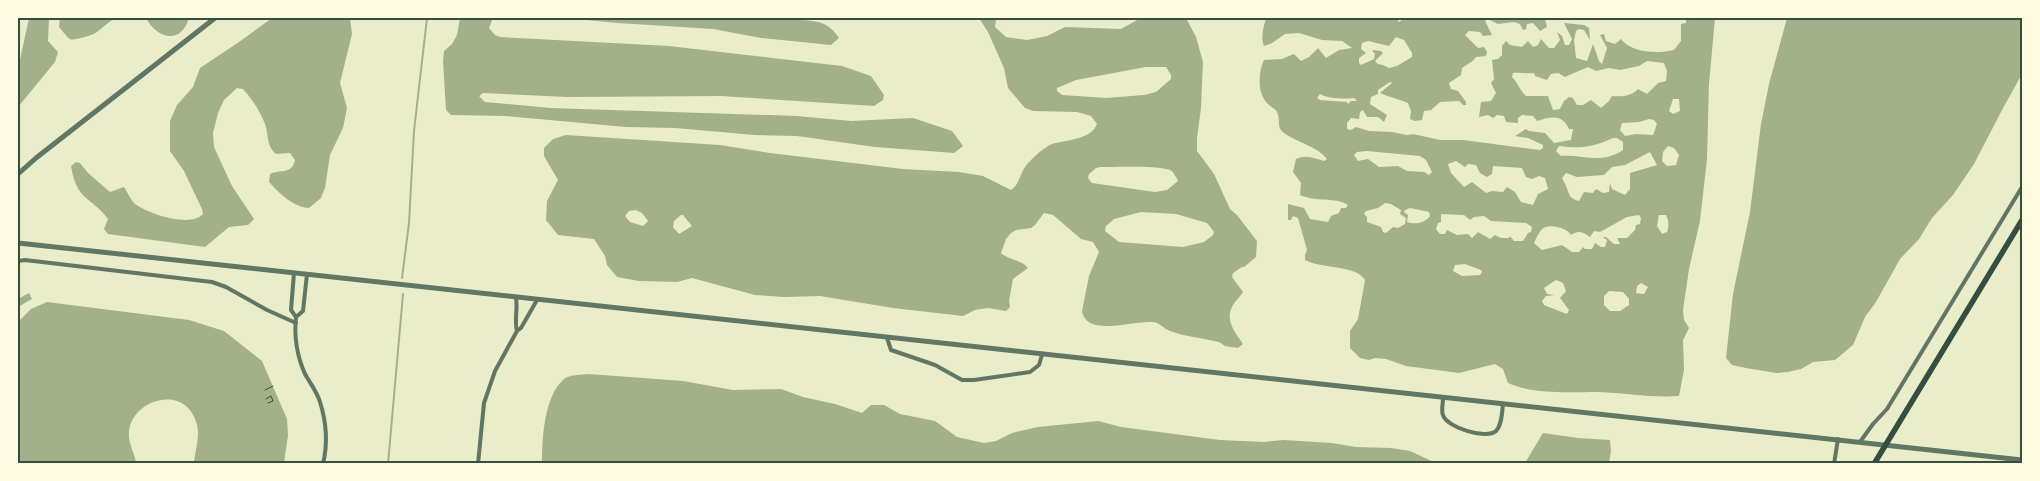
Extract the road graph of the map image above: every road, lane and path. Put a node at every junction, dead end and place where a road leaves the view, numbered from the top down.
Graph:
1 (215, 18) edge
2 (18, 174) edge
3 (2022, 187) edge
4 (2022, 220) edge
5 (18, 243) edge
6 (18, 261) edge
7 (294, 273) junction
8 (306, 274) junction
9 (292, 297) junction
10 (304, 298) junction
11 (516, 298) junction
12 (537, 300) junction
13 (296, 316) junction
14 (296, 323) junction
15 (517, 332) junction
16 (887, 338) junction
17 (1042, 355) junction
18 (272, 386) dead end
19 (265, 390) dead end
20 (266, 399) dead end
21 (1443, 399) junction
22 (268, 403) dead end
23 (1503, 404) junction
24 (1838, 439) junction
25 (1860, 442) junction
26 (1886, 445) junction
27 (2022, 460) edge
28 (322, 464) edge
29 (478, 464) edge
30 (1834, 464) edge
31 (1874, 464) edge

1 - 2 street
3 - 25 street
4 - 26 main road
5 - 7 street
6 - 14 street
7 - 8 street
7 - 9 street
8 - 10 street
8 - 11 street
9 - 10 street
9 - 13 street
10 - 13 street
11 - 12 street
11 - 15 street
12 - 15 street
12 - 16 street
13 - 14 street
14 - 28 street
15 - 29 street
16 - 17 street
16 - 17 street
17 - 21 street
18 - 19 path
20 - 22 path
21 - 23 street
21 - 23 street
23 - 24 street
24 - 25 street
24 - 30 street
25 - 26 street
26 - 27 street
26 - 31 main road

